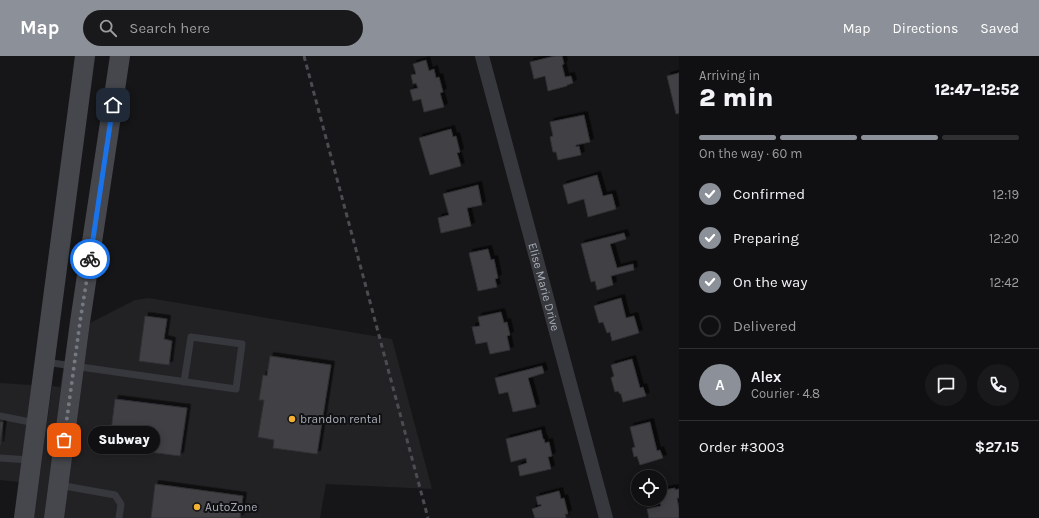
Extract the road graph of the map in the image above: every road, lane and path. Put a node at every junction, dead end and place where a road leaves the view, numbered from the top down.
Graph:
1 (85, 56) edge
2 (120, 56) edge
3 (482, 56) edge
4 (45, 362) junction
5 (74, 366) junction
6 (184, 382) junction
7 (0, 416) edge
8 (37, 423) junction
9 (0, 458) edge
10 (32, 460) junction
11 (58, 484) junction
12 (24, 518) edge
13 (54, 518) edge
14 (119, 518) edge
15 (606, 518) edge

1 - 4 main road
2 - 5 main road
3 - 15 street, Elise Marie Drive
4 - 5 lane
4 - 8 main road
5 - 6 lane
5 - 11 main road
6 - 6 lane
7 - 8 lane
8 - 10 main road
9 - 10 lane
10 - 12 main road
11 - 13 main road
11 - 14 lane

